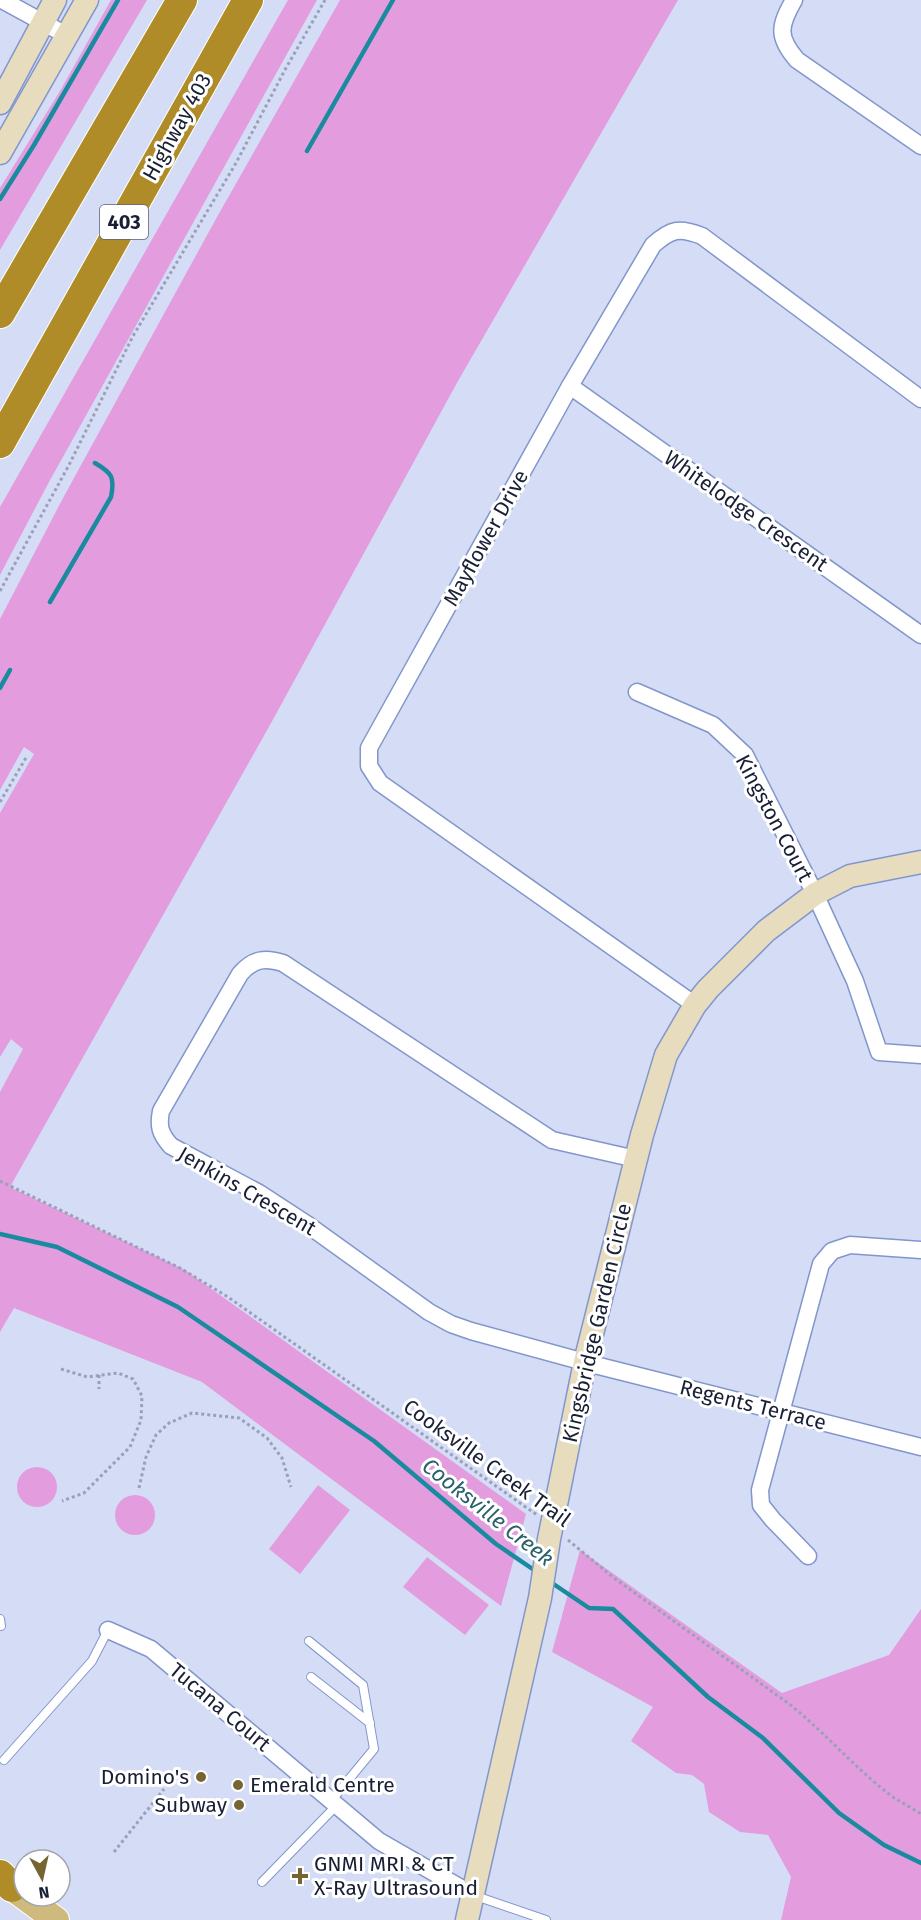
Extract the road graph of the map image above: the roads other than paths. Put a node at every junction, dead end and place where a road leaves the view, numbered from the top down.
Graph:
1 (2, 0) edge
2 (56, 0) edge
3 (87, 0) edge
4 (182, 0) edge
5 (248, 0) edge
6 (795, 0) edge
7 (42, 22) junction
8 (66, 35) junction
9 (0, 103) edge
10 (921, 146) edge
11 (0, 153) edge
12 (0, 313) edge
13 (570, 386) junction
14 (921, 399) edge
15 (0, 443) edge
16 (921, 636) edge
17 (637, 692) dead end
18 (921, 862) edge
19 (815, 894) junction
20 (695, 1005) junction
21 (921, 1055) edge
22 (636, 1159) junction
23 (921, 1250) edge
24 (585, 1362) junction
25 (780, 1412) junction
26 (921, 1446) edge
27 (808, 1556) dead end
28 (108, 1630) joint
29 (309, 1641) dead end
30 (311, 1677) dead end
31 (370, 1723) junction
32 (4, 1760) dead end
33 (334, 1803) junction
34 (4, 1880) edge
35 (262, 1882) dead end
36 (473, 1895) junction
37 (56, 1920) edge
38 (467, 1920) edge
39 (546, 1920) edge

1 - 7 street
2 - 7 street
3 - 8 street
4 - 12 highway
5 - 15 highway, Highway 403 / 403
6 - 10 street
7 - 8 street
7 - 9 street
8 - 11 street
13 - 14 street, Mayflower Drive
13 - 16 street, Whitelodge Crescent
13 - 20 street, Mayflower Drive
17 - 19 street, Kingston Court
18 - 19 street, Kingsbridge Garden Circle
19 - 20 street, Kingsbridge Garden Circle
19 - 21 street, Kingston Court
20 - 22 street, Kingsbridge Garden Circle
22 - 24 street, Kingsbridge Garden Circle
22 - 24 street, Jenkins Crescent
23 - 25 street
24 - 25 street, Regents Terrace
24 - 36 street, Kingsbridge Garden Circle
25 - 26 street, Regents Terrace
25 - 27 street
28 - 32 lane
28 - 33 street, Tucana Court
29 - 31 lane
30 - 31 lane
31 - 33 lane
33 - 35 lane
33 - 36 street, Tucana Court
34 - 37 main road
36 - 38 street, Kingsbridge Garden Circle
36 - 39 lane

